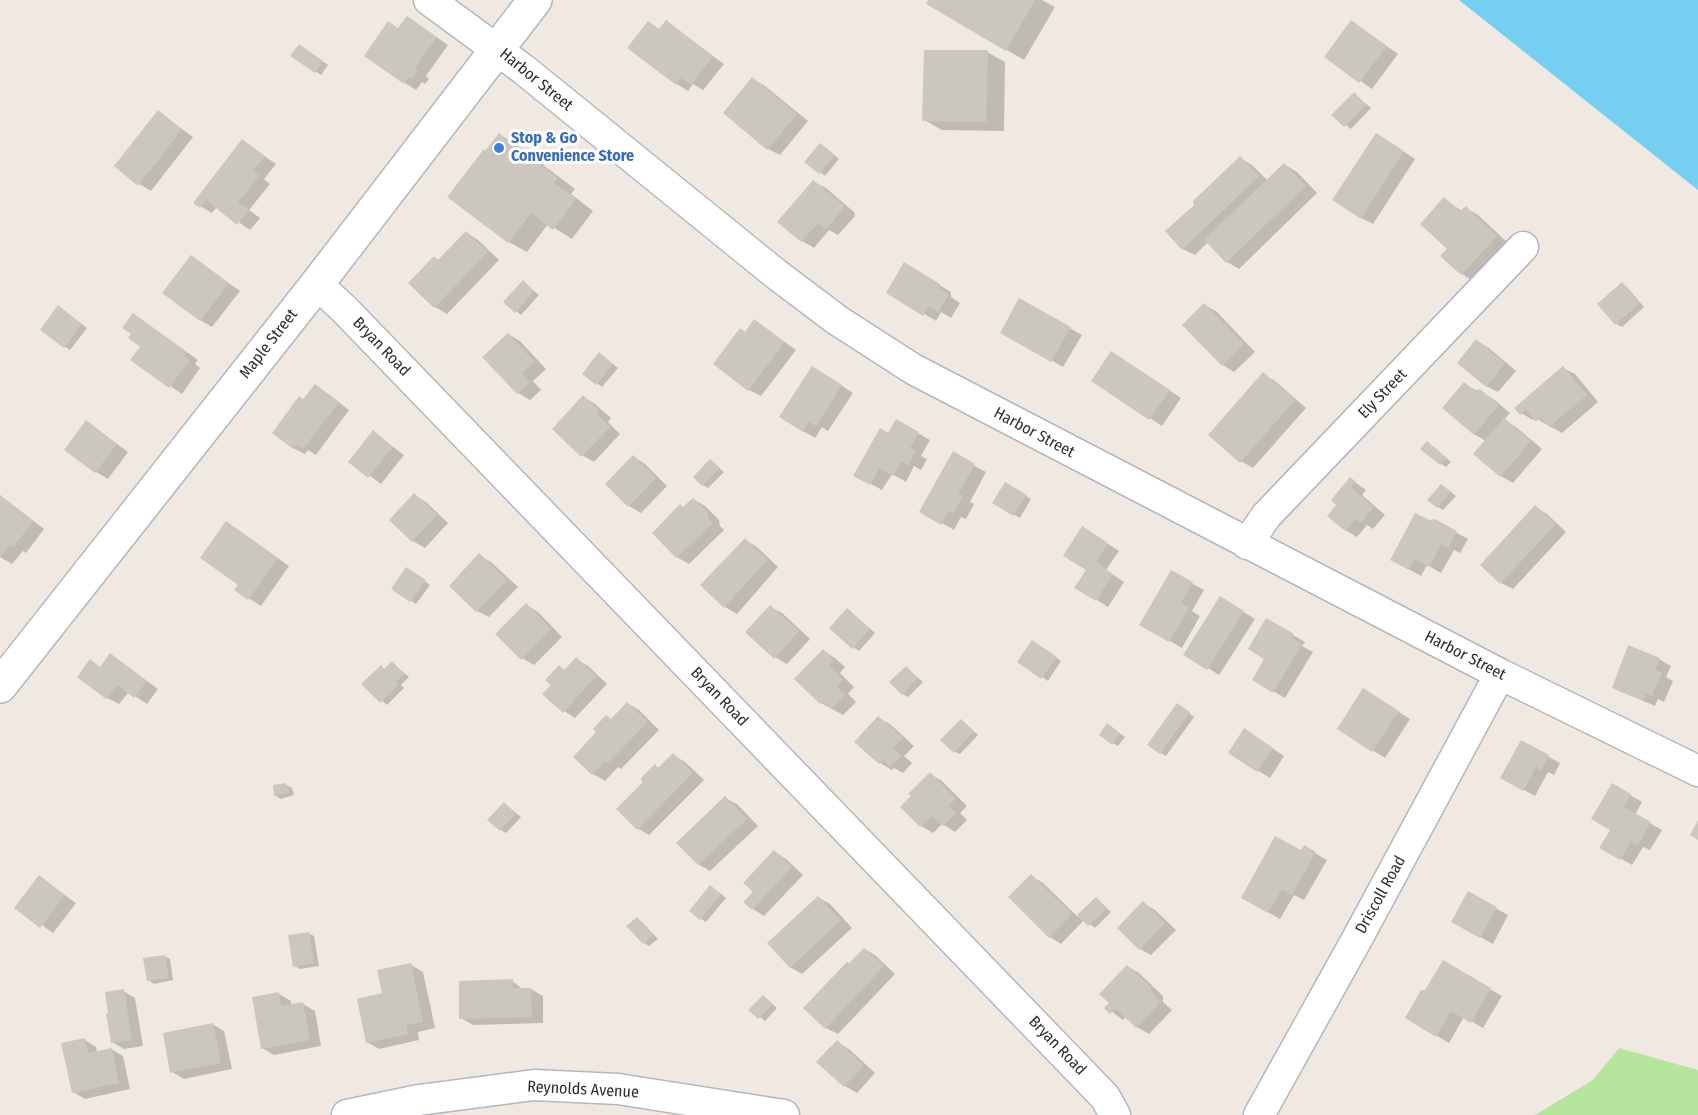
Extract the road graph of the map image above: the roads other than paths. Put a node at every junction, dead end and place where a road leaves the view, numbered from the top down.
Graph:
1 (429, 0) edge
2 (535, 0) edge
3 (498, 50) junction
4 (1523, 247) dead end
5 (317, 284) junction
6 (1247, 544) junction
7 (1500, 674) junction
8 (0, 686) edge
9 (1698, 771) edge
10 (347, 1115) edge
11 (784, 1115) edge
12 (1114, 1115) edge
13 (1259, 1115) edge

1 - 3 street, Harbor Street
2 - 3 street, Maple Street
3 - 5 street, Maple Street
3 - 6 street, Harbor Street
4 - 6 street, Ely Street
5 - 8 street, Maple Street
5 - 12 street, Bryan Road
6 - 7 street, Harbor Street
7 - 9 street, Harbor Street
7 - 13 street, Driscoll Road
10 - 11 street, Reynolds Avenue

